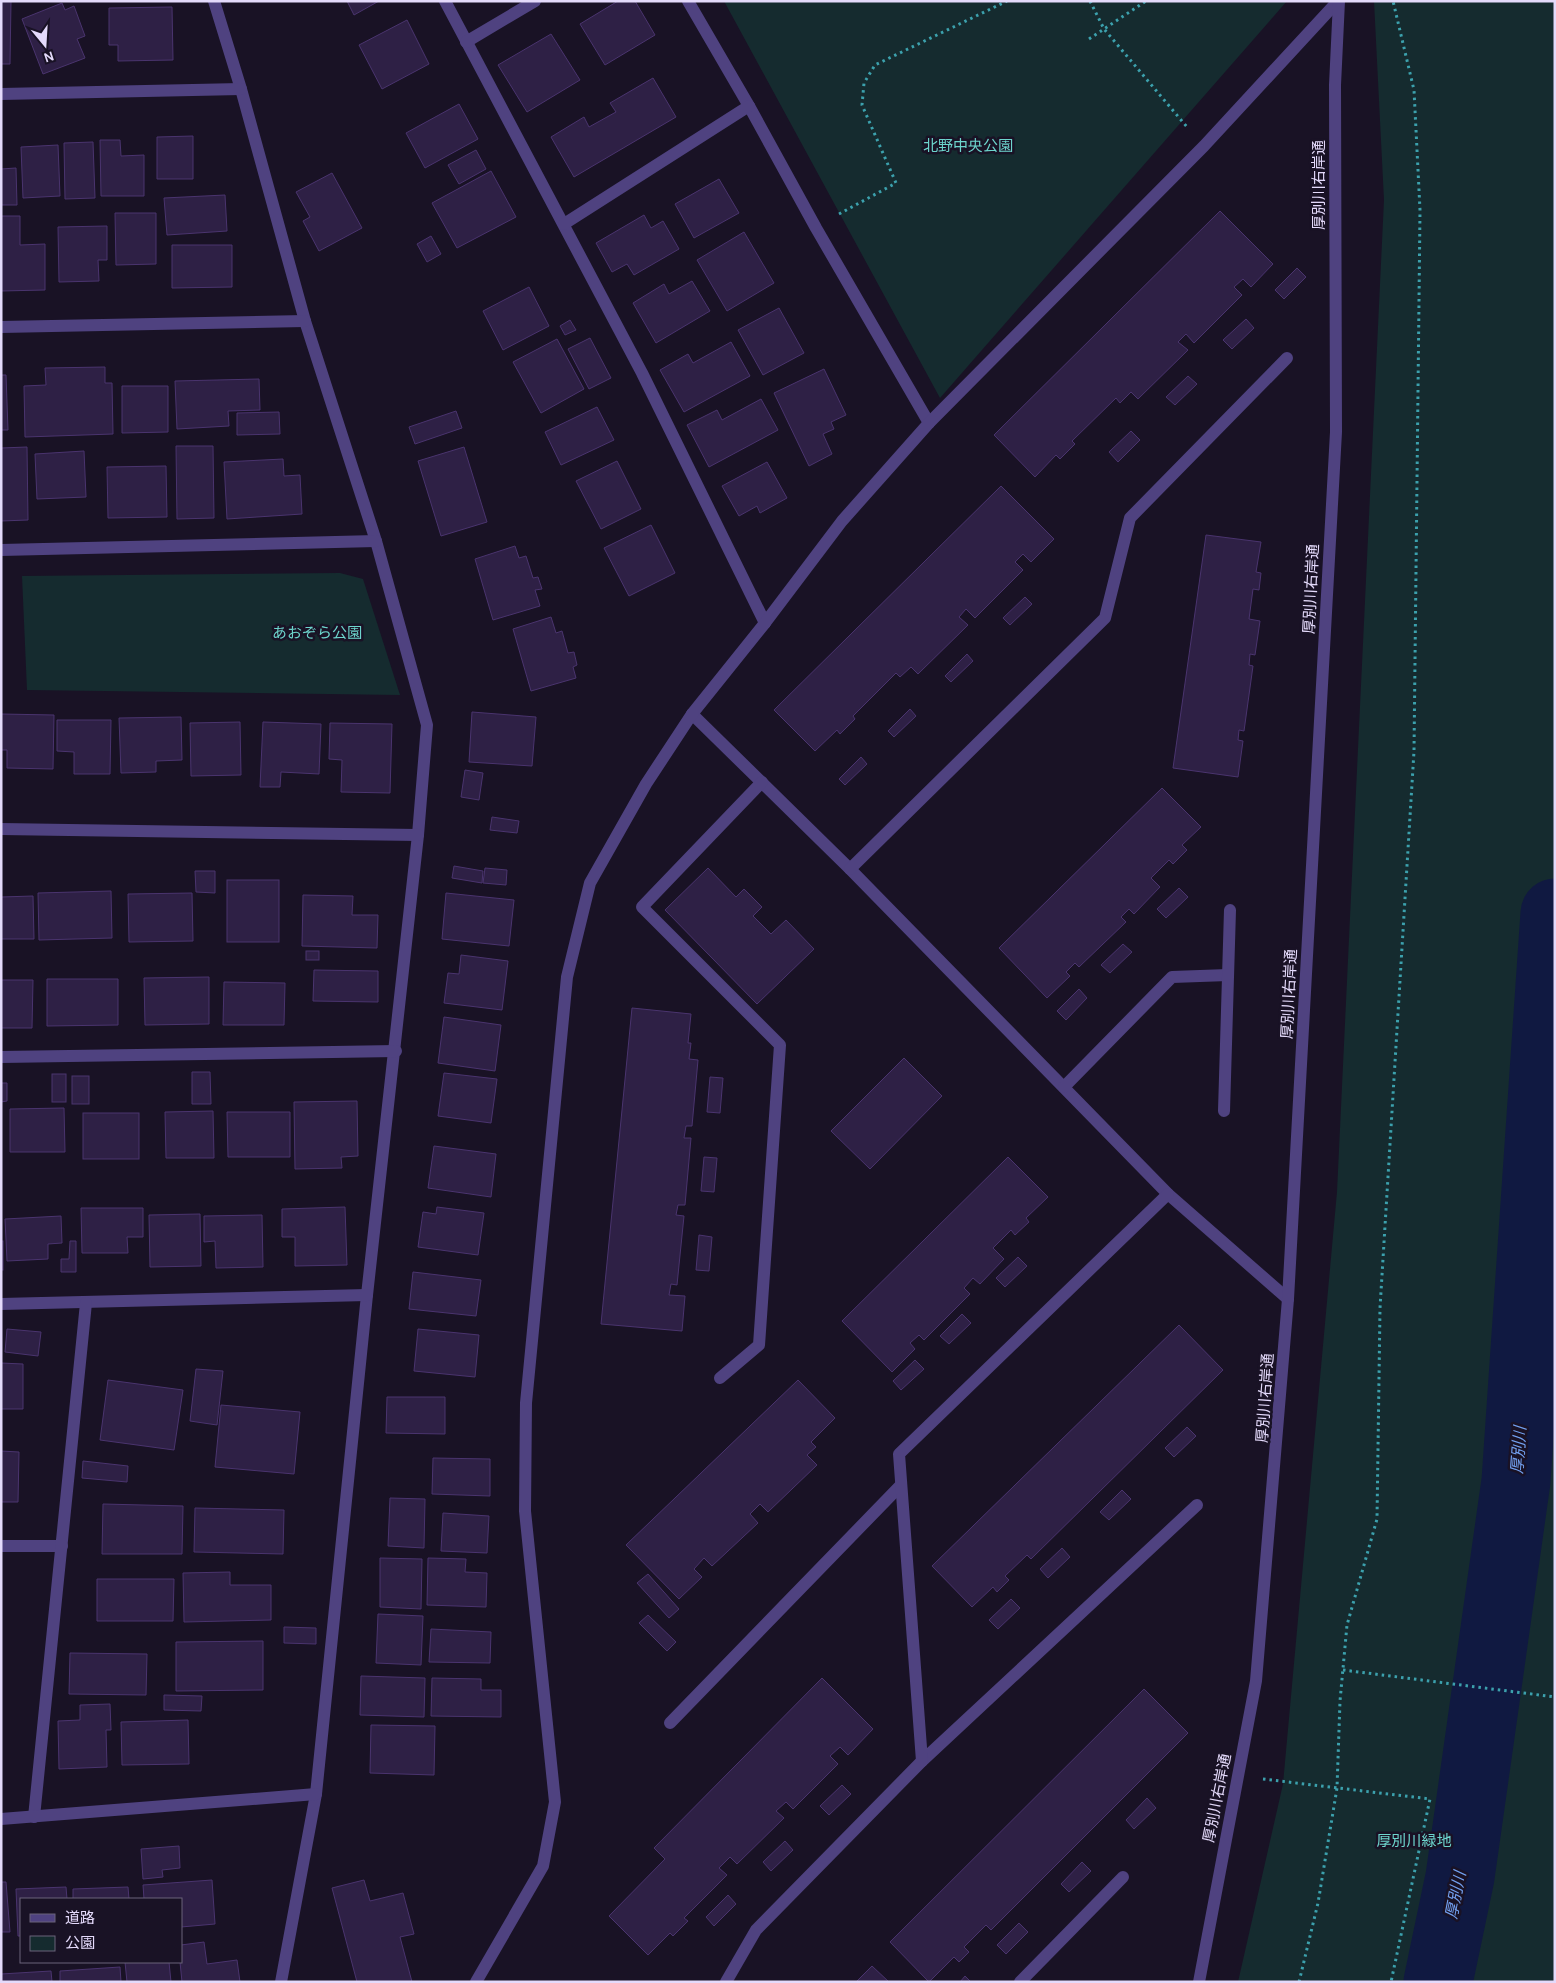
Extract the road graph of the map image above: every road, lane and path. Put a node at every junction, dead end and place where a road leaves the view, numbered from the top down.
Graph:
1 (214, 1) edge
2 (445, 1) edge
3 (535, 1) edge
4 (688, 1) edge
5 (1007, 1) edge
6 (1090, 1) edge
7 (1146, 1) edge
8 (1339, 1) edge
9 (1393, 1) edge
10 (1104, 29) junction
11 (1089, 39) dead end
12 (466, 42) junction
13 (241, 89) junction
14 (1, 94) edge
15 (749, 106) junction
16 (1204, 146) junction
17 (564, 224) junction
18 (816, 228) junction
19 (305, 321) junction
20 (1, 327) edge
21 (1287, 358) dead end
22 (929, 423) junction
23 (376, 541) junction
24 (1, 550) edge
25 (765, 623) junction
26 (692, 714) junction
27 (762, 782) junction
28 (1, 829) edge
29 (418, 835) junction
30 (850, 869) junction
31 (1230, 910) dead end
32 (1228, 975) junction
33 (396, 1051) junction
34 (1, 1057) edge
35 (1064, 1087) junction
36 (1224, 1111) dead end
37 (1168, 1194) junction
38 (367, 1294) junction
39 (1288, 1299) junction
40 (86, 1303) junction
41 (1, 1304) edge
42 (720, 1378) dead end
43 (901, 1485) junction
44 (1197, 1505) dead end
45 (1, 1546) edge
46 (62, 1546) junction
47 (1344, 1670) junction
48 (1555, 1697) edge
49 (670, 1723) dead end
50 (922, 1760) junction
51 (1238, 1776) junction
52 (1337, 1788) junction
53 (316, 1794) junction
54 (34, 1817) junction
55 (1, 1819) edge
56 (1123, 1877) dead end
57 (282, 1982) edge
58 (476, 1982) edge
59 (726, 1982) edge
60 (1020, 1982) edge
61 (1200, 1982) edge
62 (1299, 1982) edge
63 (1391, 1982) edge

1 - 13 street
2 - 12 street
3 - 12 street
4 - 15 street
5 - 18 path
6 - 10 path
7 - 10 path
8 - 16 street
8 - 39 street, 厚別川右岸通
9 - 47 path
10 - 11 path
10 - 16 path
12 - 17 street
13 - 14 street
13 - 19 street
15 - 17 street
15 - 18 street
16 - 22 street
17 - 25 street
18 - 22 street
19 - 20 street
19 - 23 street
21 - 30 street
22 - 25 street
23 - 24 street
23 - 29 street
25 - 26 street
26 - 27 street
26 - 58 street
27 - 30 street
27 - 42 street
28 - 29 street
29 - 33 street
30 - 35 street
31 - 32 street
32 - 35 street
32 - 36 street
33 - 34 street
33 - 38 street
35 - 37 street
37 - 39 street
37 - 43 street
38 - 40 street
38 - 53 street
39 - 51 street, 厚別川右岸通
40 - 41 street
40 - 46 street
43 - 49 street
43 - 50 street
44 - 50 street
45 - 46 street
46 - 54 street
47 - 48 path
47 - 52 path
50 - 59 street
51 - 52 path
51 - 61 street, 厚別川右岸通
52 - 62 path
52 - 63 path
53 - 54 street
53 - 57 street
54 - 55 street
56 - 60 street

